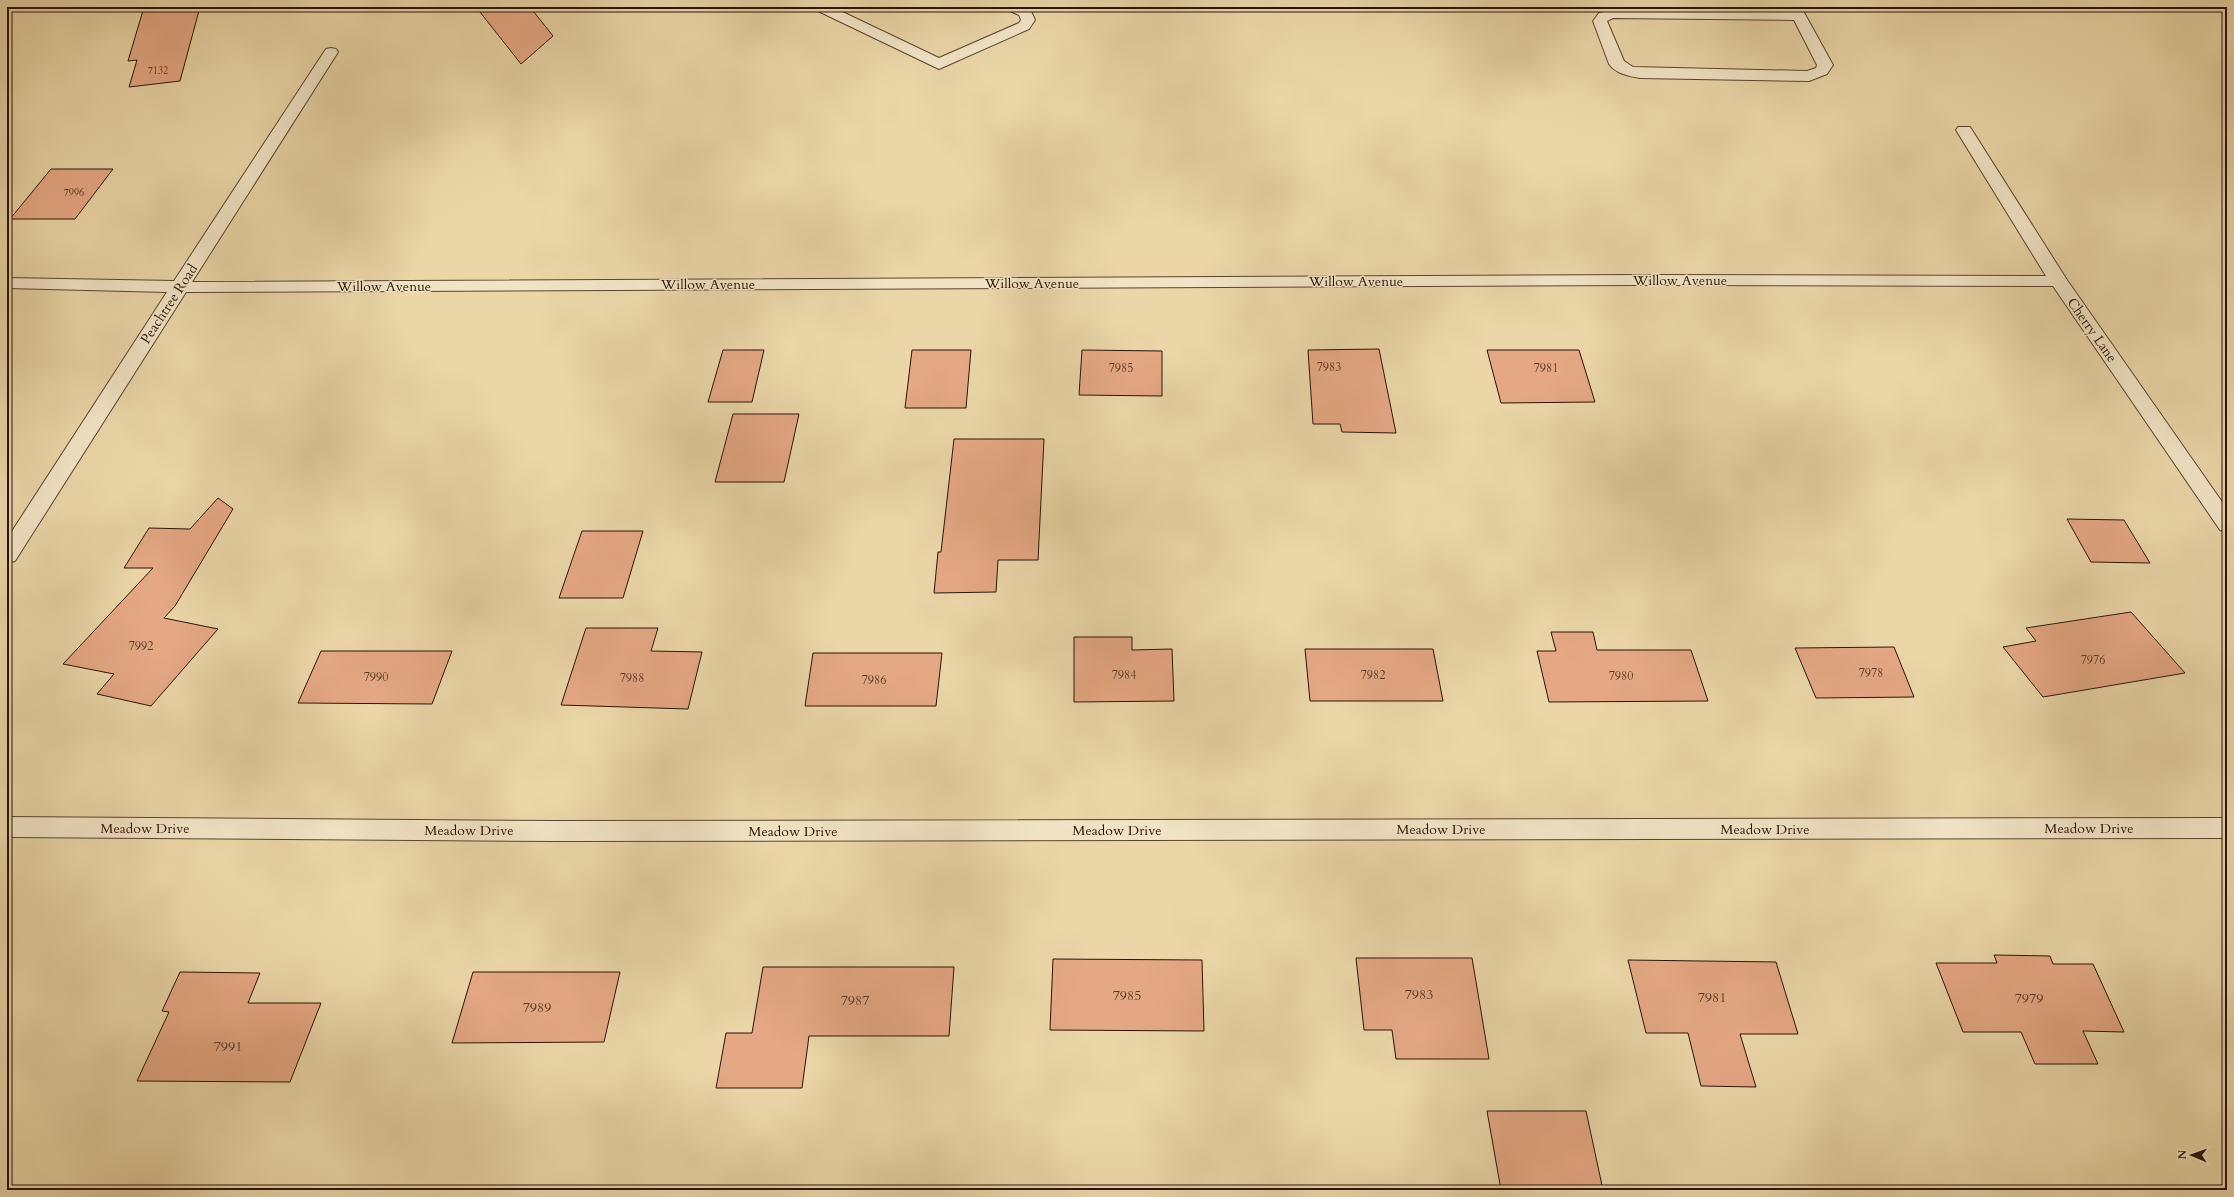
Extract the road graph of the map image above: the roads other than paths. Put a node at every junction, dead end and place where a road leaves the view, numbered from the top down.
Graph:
1 (821, 7) edge
2 (1013, 7) edge
3 (1796, 11) edge
4 (331, 52) dead end
5 (1964, 130) dead end
6 (2058, 281) junction
7 (7, 284) edge
8 (180, 287) junction
9 (2227, 525) edge
10 (7, 556) edge
11 (7, 827) edge
12 (2227, 828) edge

1 - 2 street
3 - 3 street
4 - 8 street, Peachtree Road
5 - 6 street, Cherry Lane
6 - 8 street, Willow Avenue
6 - 9 street, Cherry Lane
7 - 8 street, Willow Avenue
8 - 10 street, Peachtree Road
11 - 12 street, Meadow Drive

